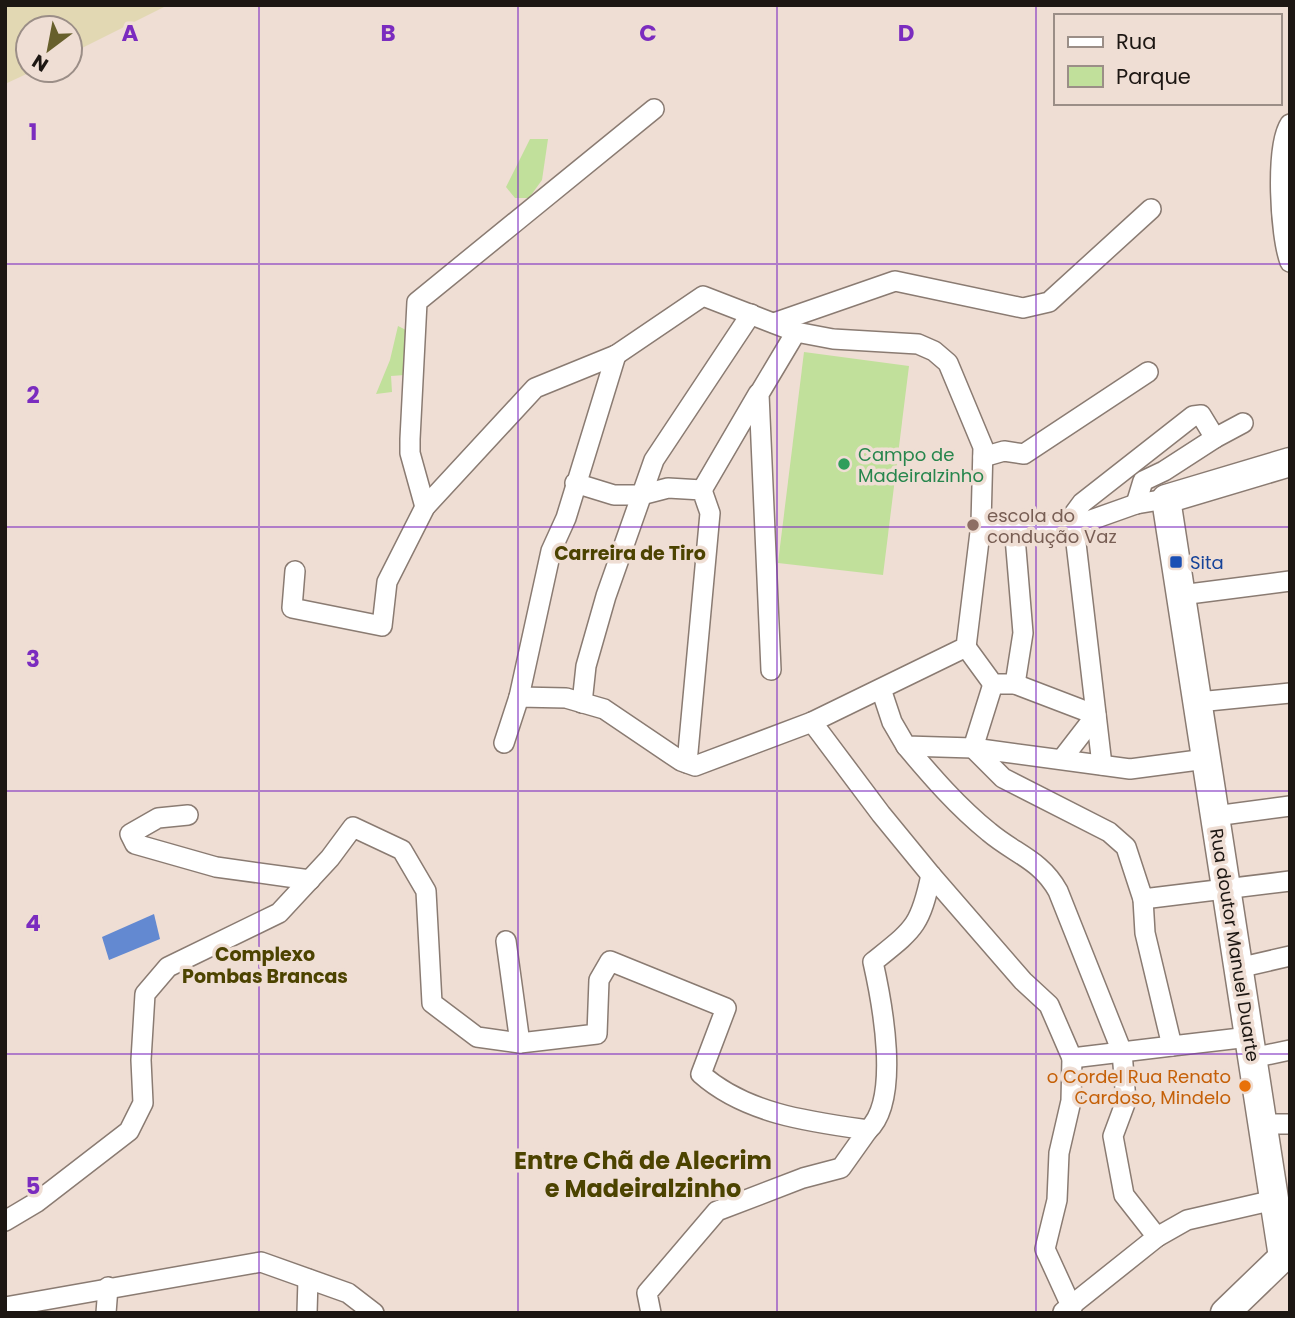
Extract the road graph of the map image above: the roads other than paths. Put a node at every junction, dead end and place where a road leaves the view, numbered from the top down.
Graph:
1 (654, 109) dead end
2 (1290, 124) edge
3 (1151, 209) dead end
4 (1290, 262) edge
5 (751, 314) junction
6 (774, 323) junction
7 (796, 332) junction
8 (616, 355) junction
9 (1148, 372) dead end
10 (759, 394) junction
11 (1243, 423) dead end
12 (1216, 438) junction
13 (983, 457) junction
14 (1290, 462) edge
15 (576, 483) junction
16 (702, 490) junction
17 (640, 495) junction
18 (1166, 499) junction
19 (1136, 505) junction
20 (425, 507) junction
21 (981, 524) junction
22 (1014, 525) junction
23 (1069, 526) junction
24 (295, 571) dead end
25 (1290, 581) edge
26 (1181, 595) junction
27 (966, 647) junction
28 (771, 670) dead end
29 (993, 684) junction
30 (1015, 684) junction
31 (881, 689) junction
32 (1290, 692) edge
33 (519, 697) junction
34 (1198, 702) junction
35 (582, 703) junction
36 (1096, 715) junction
37 (812, 722) junction
38 (504, 743) dead end
39 (906, 746) junction
40 (973, 748) junction
41 (1062, 759) junction
42 (1206, 759) junction
43 (687, 763) junction
44 (1101, 765) junction
45 (1290, 807) edge
46 (188, 815) dead end
47 (1215, 816) junction
48 (931, 874) junction
49 (310, 880) junction
50 (1290, 881) edge
51 (1226, 890) junction
52 (1143, 899) junction
53 (506, 941) dead end
54 (1290, 956) edge
55 (1238, 968) junction
56 (520, 1043) junction
57 (1172, 1046) junction
58 (1251, 1047) junction
59 (1290, 1050) edge
60 (1122, 1052) junction
61 (1072, 1058) junction
62 (1276, 1124) edge
63 (868, 1130) junction
64 (1278, 1185) edge
65 (5, 1221) edge
66 (1157, 1237) junction
67 (1286, 1257) edge
68 (308, 1279) junction
69 (108, 1287) junction
70 (5, 1307) edge
71 (1066, 1310) edge
72 (106, 1313) edge
73 (307, 1313) edge
74 (374, 1313) edge
75 (651, 1313) edge
76 (1225, 1313) edge

1 - 20 street
2 - 4 street
3 - 6 street
5 - 6 street
5 - 8 street
5 - 17 street
6 - 7 street
7 - 10 street
7 - 13 street
8 - 15 street
8 - 20 street
9 - 13 street
10 - 16 street
10 - 28 street
11 - 12 street
12 - 19 street
12 - 23 street
13 - 21 street
14 - 18 street
15 - 17 street
15 - 33 street
16 - 17 street
16 - 43 street
17 - 35 street
18 - 19 street
18 - 26 street, Rua doutor Manuel Duarte
19 - 23 street
20 - 24 street
21 - 22 street
21 - 27 street
22 - 23 street
22 - 30 street
23 - 36 street
25 - 26 street
26 - 34 street, Rua doutor Manuel Duarte
27 - 29 street
27 - 31 street
29 - 30 street
29 - 40 street
30 - 36 street
31 - 37 street
31 - 39 street
32 - 34 street
33 - 35 street
33 - 38 street
34 - 42 street, Rua doutor Manuel Duarte
35 - 43 street
36 - 41 street
36 - 44 street
37 - 43 street
37 - 48 street
39 - 40 street
39 - 60 street
40 - 41 street
40 - 52 street
41 - 44 street
42 - 44 street
42 - 47 street, Rua doutor Manuel Duarte
45 - 47 street
46 - 49 street
47 - 51 street, Rua doutor Manuel Duarte
48 - 61 street
48 - 63 street
49 - 56 street
49 - 65 street
50 - 51 street
51 - 52 street
51 - 55 street, Rua doutor Manuel Duarte
52 - 57 street
53 - 56 street
54 - 55 street
55 - 58 street, Rua doutor Manuel Duarte
56 - 63 street
57 - 58 street
57 - 60 street
58 - 59 street
58 - 62 street, Rua doutor Manuel Duarte
60 - 61 street
60 - 66 street
61 - 71 street
62 - 64 street, Rua doutor Manuel Duarte
63 - 75 street
64 - 66 street
64 - 67 street, Rua doutor Manuel Duarte
66 - 71 street
67 - 76 street
68 - 69 street
68 - 73 street
68 - 74 street
69 - 70 street
69 - 72 street

